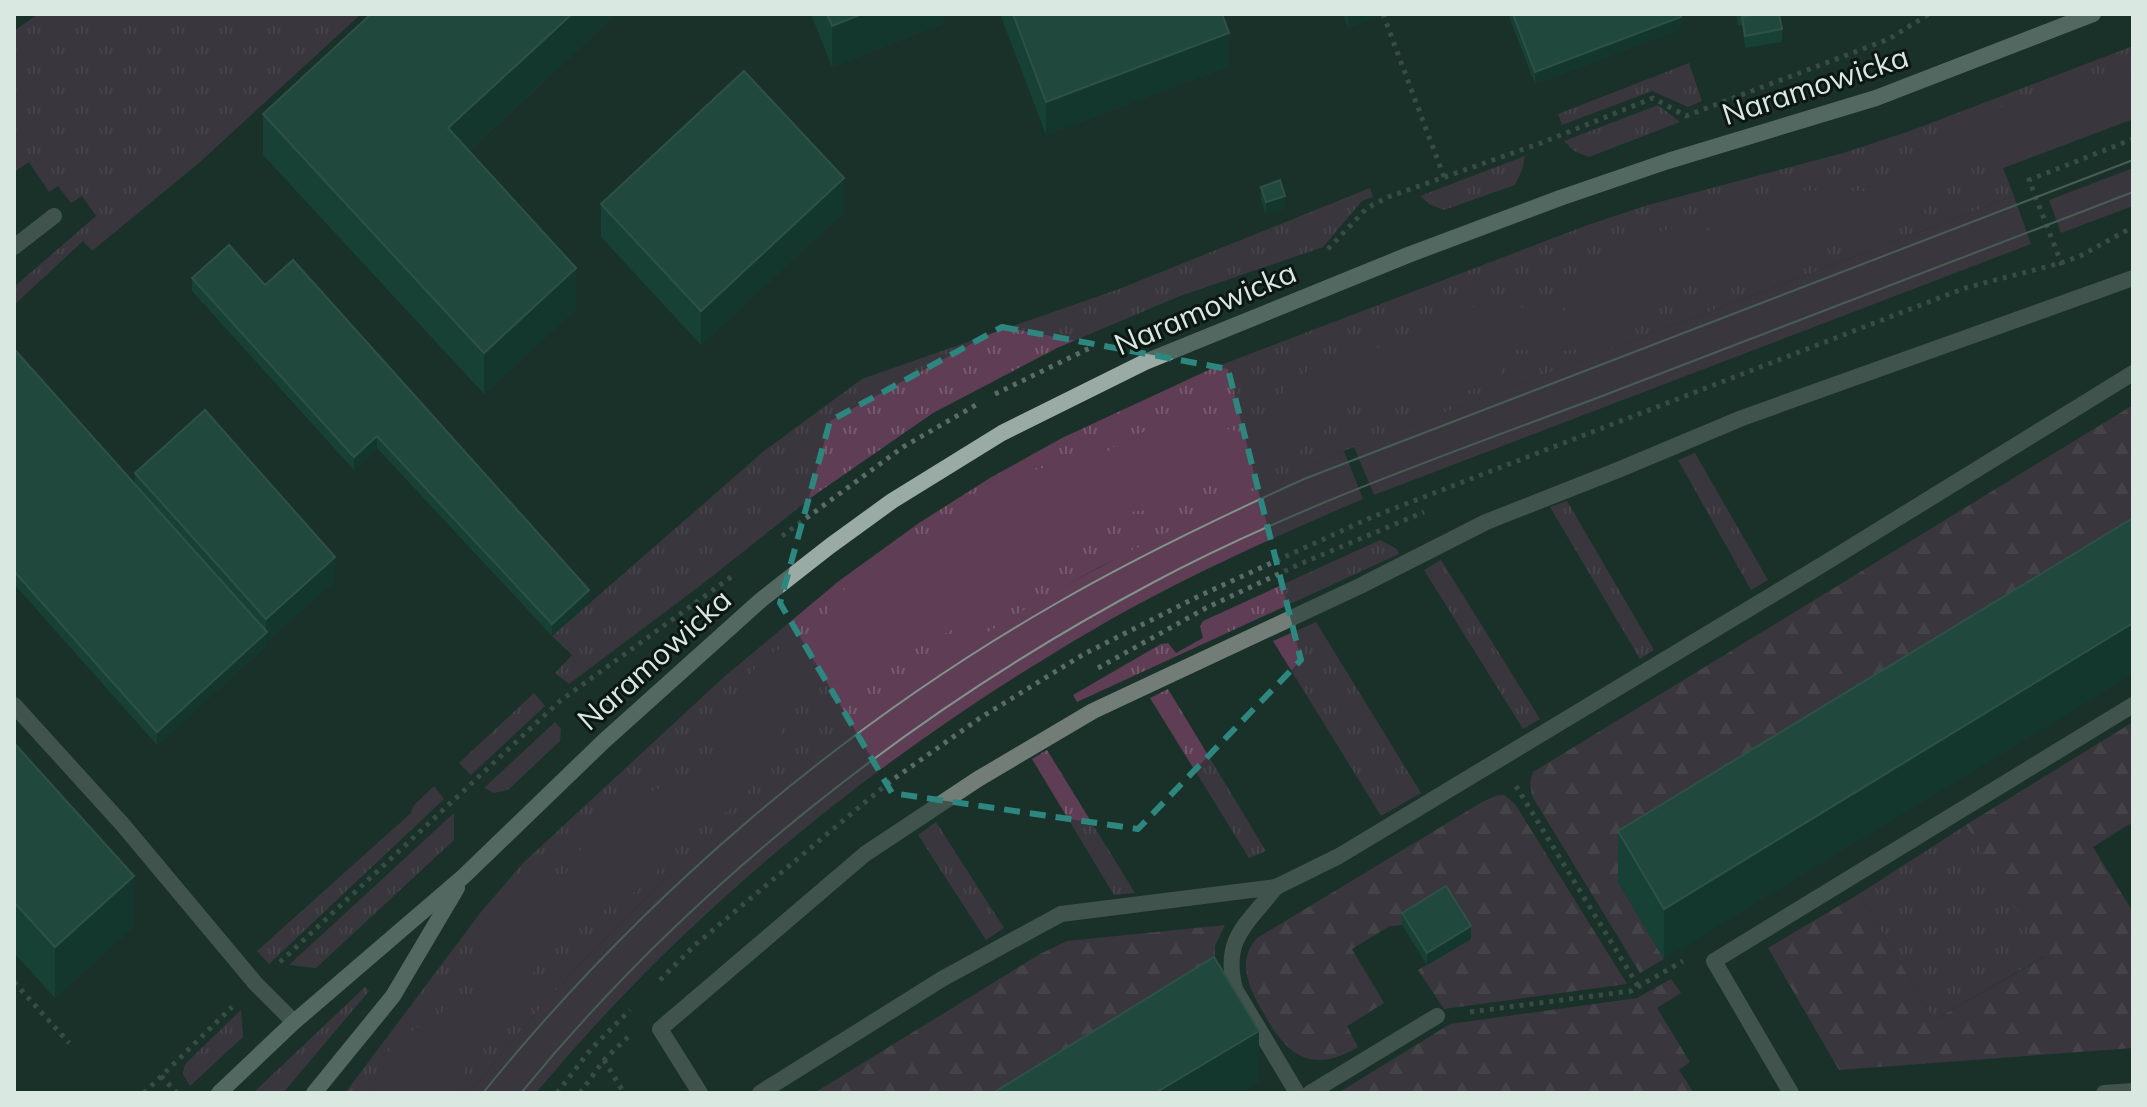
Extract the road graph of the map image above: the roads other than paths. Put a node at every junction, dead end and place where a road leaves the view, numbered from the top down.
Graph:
1 (2093, 14) edge
2 (54, 216) dead end
3 (14, 247) edge
4 (2133, 278) edge
5 (2133, 373) edge
6 (14, 705) edge
7 (2133, 705) edge
8 (464, 876) junction
9 (1276, 887) junction
10 (1437, 1016) road end
11 (294, 1022) junction
12 (2133, 1091) edge
13 (219, 1093) edge
14 (314, 1093) edge
15 (700, 1093) edge
16 (760, 1093) edge
17 (1297, 1093) edge
18 (1310, 1093) edge
19 (1791, 1093) edge
20 (2104, 1093) edge

1 - 8 street, Naramowicka
2 - 3 street
4 - 15 street
5 - 9 street
6 - 11 street
7 - 19 street
8 - 11 street, Naramowicka
8 - 14 street, Naramowicka
9 - 16 street
9 - 17 street
10 - 18 street
11 - 13 street, Naramowicka
12 - 20 street

